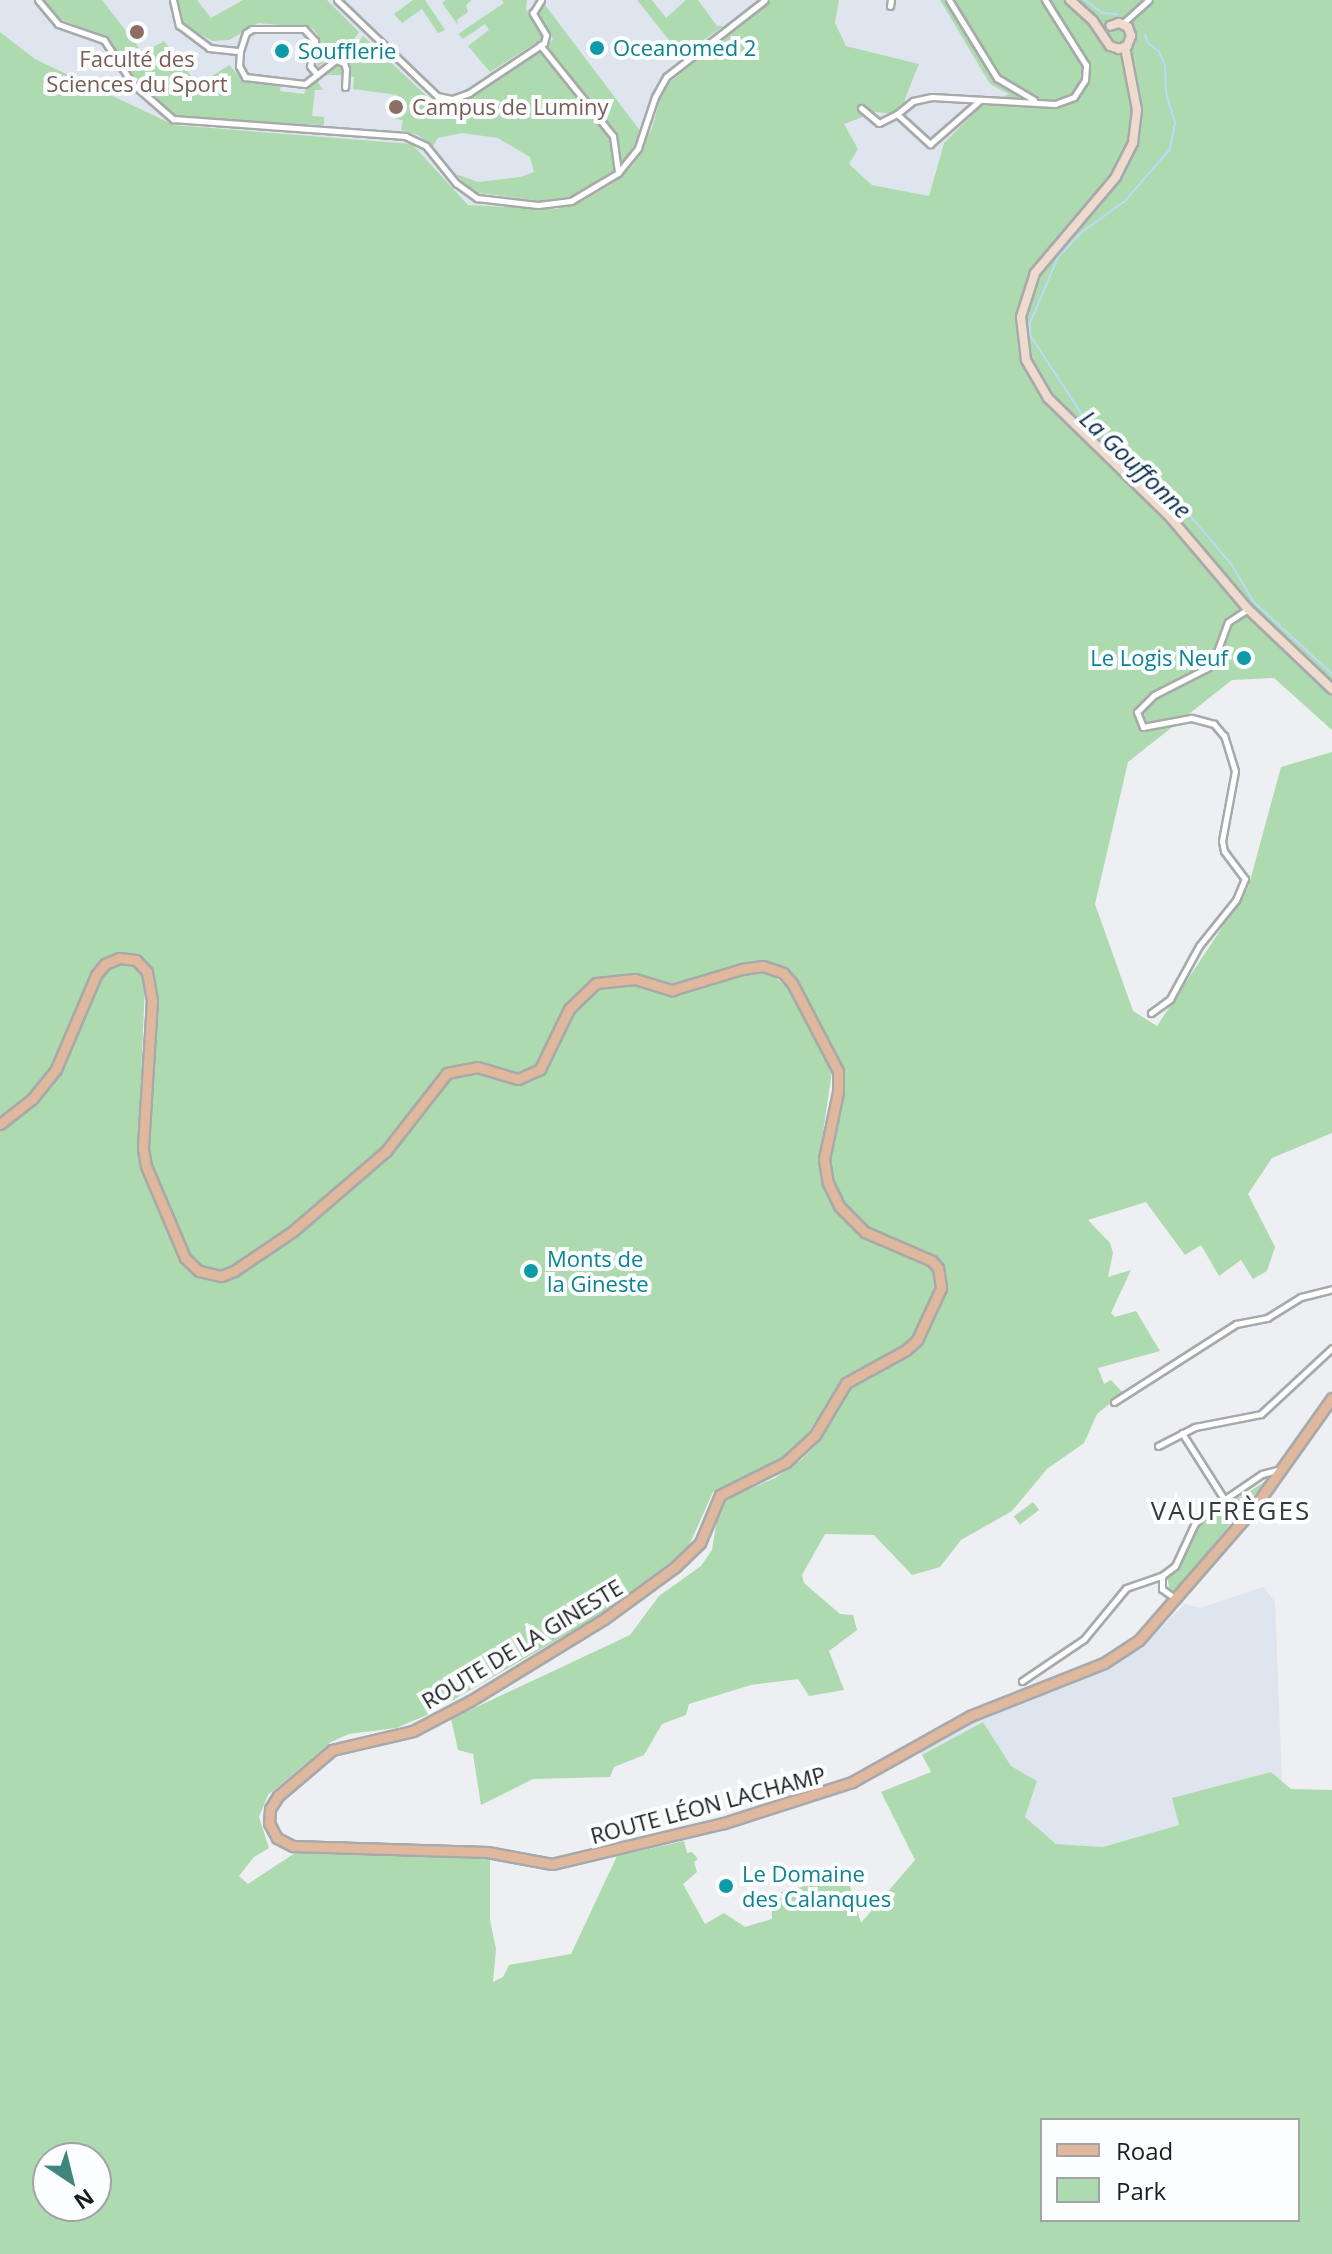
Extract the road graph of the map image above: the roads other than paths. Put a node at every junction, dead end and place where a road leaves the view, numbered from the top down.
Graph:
1 (38, 0) edge
2 (173, 0) edge
3 (337, 0) edge
4 (541, 0) edge
5 (765, 0) edge
6 (949, 0) edge
7 (1045, 0) edge
8 (1070, 0) edge
9 (1149, 0) edge
10 (1140, 10) junction
11 (1093, 21) junction
12 (1122, 24) junction
13 (1110, 26) junction
14 (1130, 30) junction
15 (1106, 38) junction
16 (540, 45) junction
17 (1121, 48) junction
18 (240, 51) junction
19 (317, 74) junction
20 (345, 87) dead end
21 (981, 99) junction
22 (1035, 101) junction
23 (861, 108) dead end
24 (897, 114) junction
25 (618, 173) junction
26 (1248, 609) junction
27 (1307, 665) junction
28 (1332, 682) edge
29 (1332, 689) edge
30 (1151, 1013) dead end
31 (0, 1124) edge
32 (1332, 1289) edge
33 (1332, 1348) edge
34 (1332, 1398) edge
35 (1114, 1402) dead end
36 (1182, 1433) junction
37 (1158, 1446) dead end
38 (1282, 1469) junction
39 (1224, 1499) junction
40 (1163, 1575) junction
41 (1177, 1598) junction
42 (1022, 1681) dead end
43 (293, 1846) joint

1 - 25 street
2 - 18 street
3 - 16 street
4 - 16 street
5 - 25 street
6 - 22 street
7 - 22 street
8 - 11 street
9 - 10 street
10 - 12 street
10 - 14 street
11 - 13 street
11 - 15 street
12 - 13 street
12 - 14 street
13 - 15 street
14 - 17 street
15 - 17 street
16 - 25 street
17 - 26 street
18 - 19 street
18 - 19 street
19 - 20 street
21 - 22 street
21 - 24 street
21 - 24 street
23 - 24 street
26 - 27 street
26 - 30 street
27 - 28 street
27 - 29 street
31 - 43 main road, ROUTE DE LA GINESTE
32 - 35 street
33 - 36 street
34 - 38 main road, ROUTE LÉON LACHAMP
36 - 37 street
36 - 39 street
38 - 39 street
38 - 41 main road, ROUTE LÉON LACHAMP
39 - 40 street
40 - 41 street
40 - 42 street
41 - 43 main road, ROUTE LÉON LACHAMP

